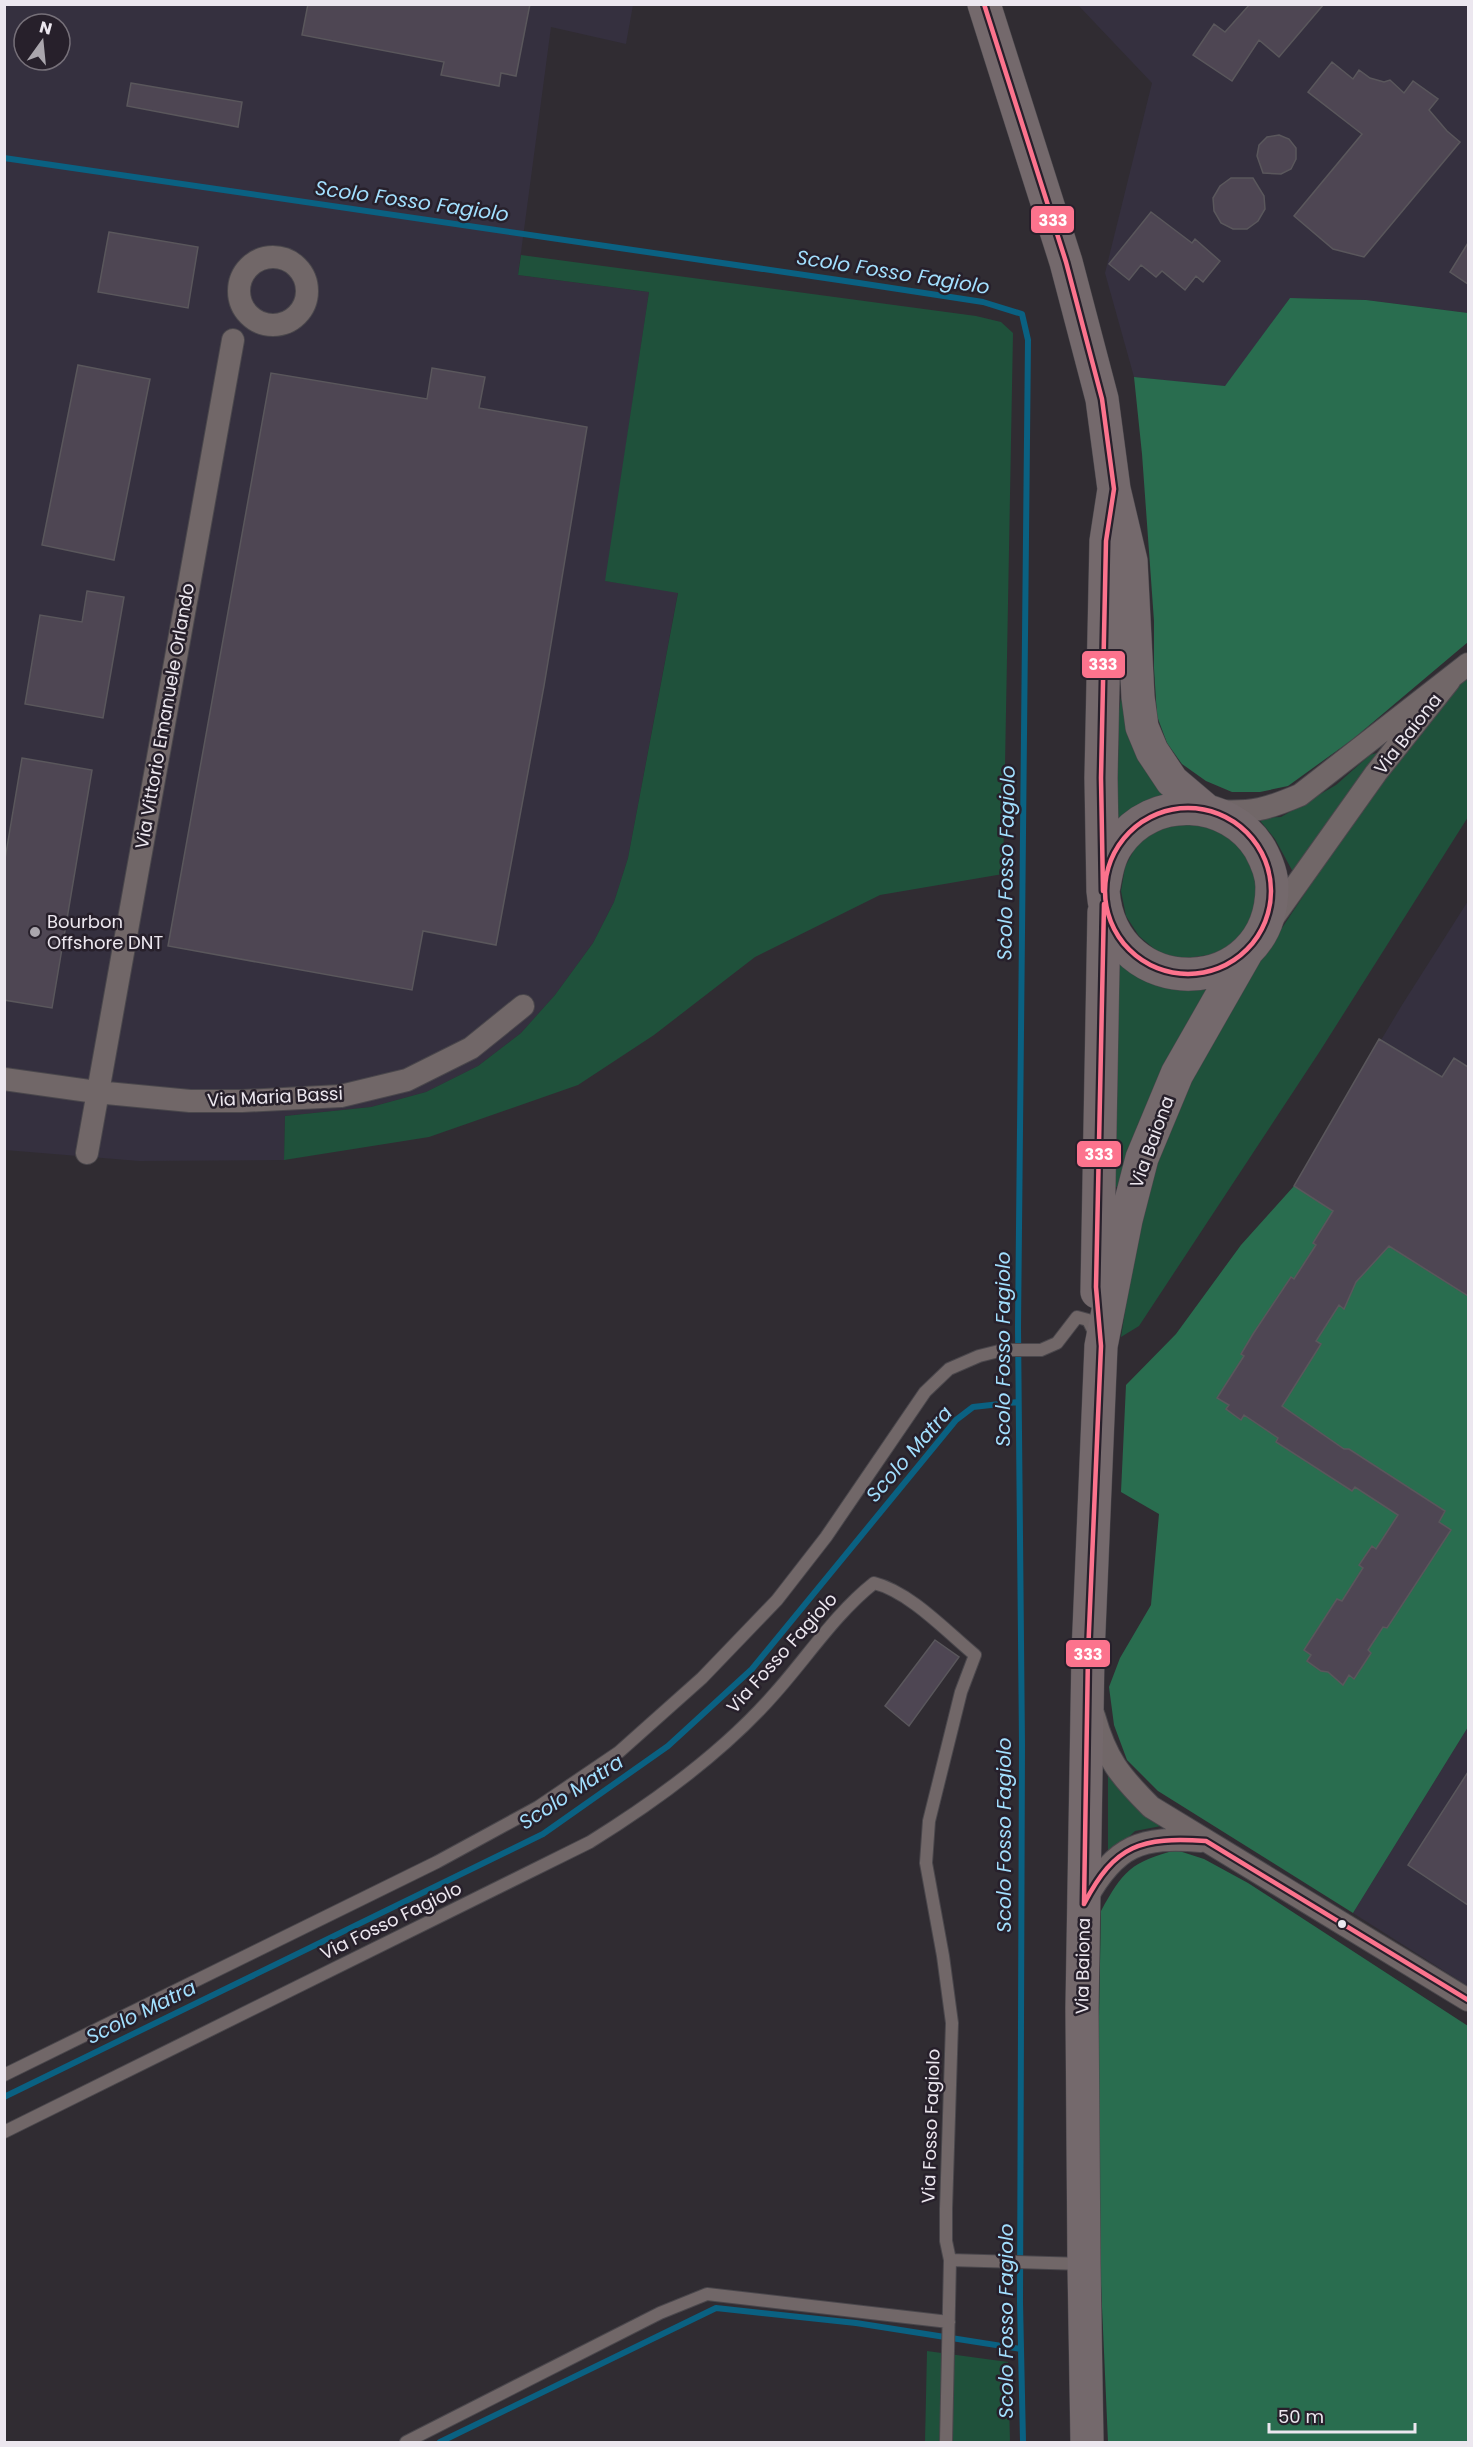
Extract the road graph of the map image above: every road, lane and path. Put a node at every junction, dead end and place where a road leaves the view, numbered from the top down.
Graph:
1 (984, 4) edge
2 (239, 290) junction
3 (256, 320) junction
4 (233, 340) junction
5 (1114, 489) junction
6 (1468, 664) edge
7 (1449, 681) junction
8 (1209, 810) junction
9 (1104, 898) junction
10 (1254, 943) junction
11 (523, 1006) dead end
12 (4, 1079) edge
13 (96, 1092) junction
14 (87, 1154) dead end
15 (1101, 1346) junction
16 (1087, 1695) junction
17 (1206, 1841) junction
18 (1084, 1904) junction
19 (1468, 2000) edge
20 (4, 2075) edge
21 (4, 2132) edge
22 (950, 2260) junction
23 (1068, 2264) junction
24 (949, 2325) junction
25 (406, 2442) edge
26 (946, 2442) edge
27 (1087, 2442) edge

1 - 5 main road
2 - 3 street
2 - 3 street, Via Vittorio Emanuele Orlando
2 - 4 street, Via Vittorio Emanuele Orlando
3 - 4 street
4 - 13 street, Via Vittorio Emanuele Orlando
5 - 8 main road
5 - 9 main road
6 - 7 street, Via Baiona
7 - 8 street, Via Baiona
7 - 10 street, Via Baiona
8 - 9 main road
8 - 10 main road
9 - 10 main road
9 - 15 main road, Via Baiona
10 - 15 main road, Via Baiona
11 - 13 street, Via Maria Bassi
12 - 13 street, Via Maria Bassi
13 - 14 street, Via Vittorio Emanuele Orlando
15 - 16 main road, Via Baiona
15 - 20 lane
16 - 17 street
16 - 18 main road, Via Baiona
17 - 18 street
17 - 19 street
18 - 23 main road, Via Baiona
21 - 22 lane, Via Fosso Fagiolo
22 - 23 lane
22 - 24 lane, Via Fosso Fagiolo
23 - 27 main road, Via Baiona
24 - 25 lane
24 - 26 lane, Via Fosso Fagiolo

